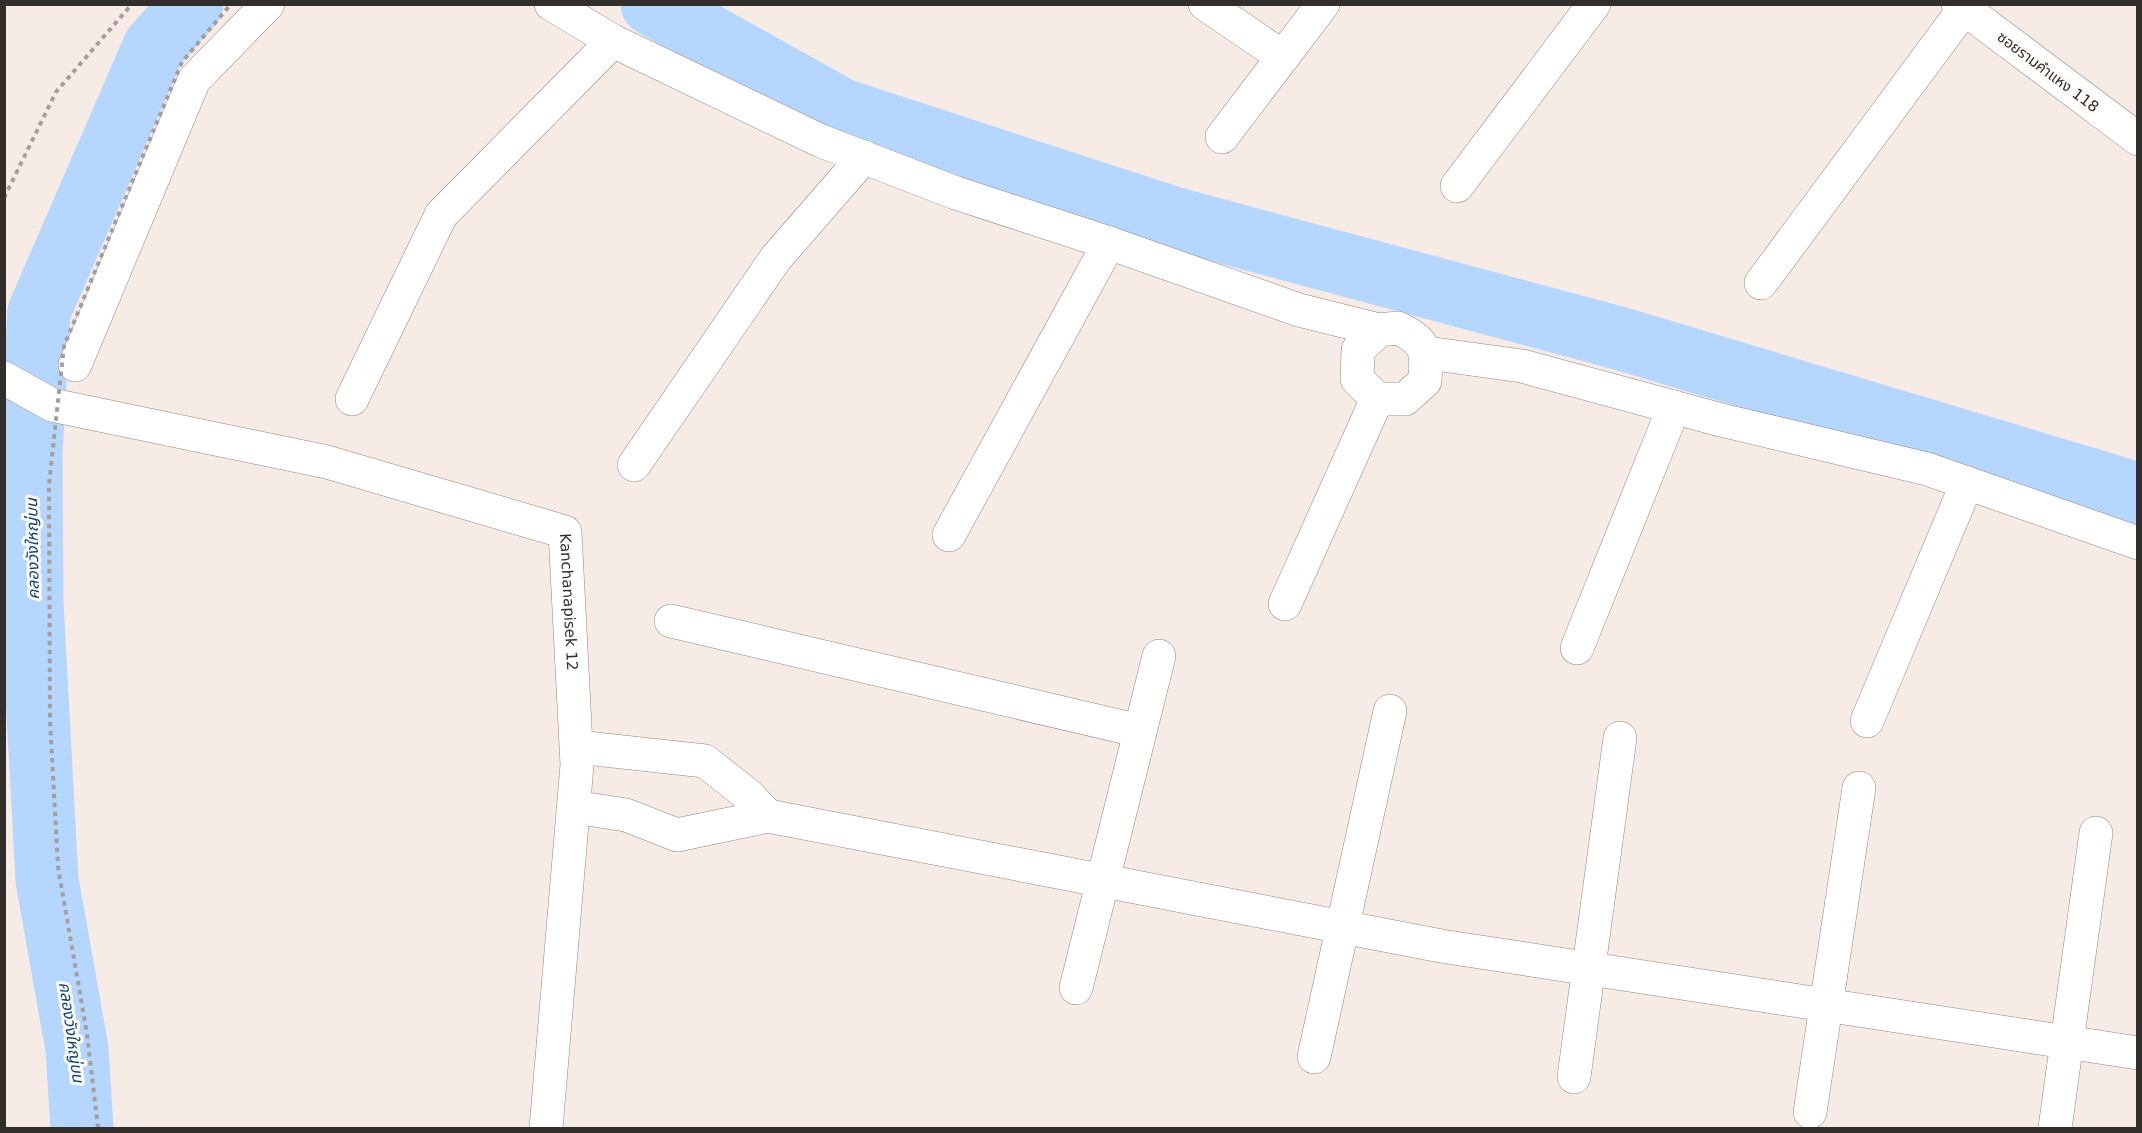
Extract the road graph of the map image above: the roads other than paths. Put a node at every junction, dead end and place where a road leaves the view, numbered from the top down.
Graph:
1 (268, 4) edge
2 (551, 4) edge
3 (1205, 4) edge
4 (1323, 4) edge
5 (1594, 4) edge
6 (1961, 7) edge
7 (613, 41) junction
8 (1283, 57) junction
9 (1222, 137) dead end
10 (2138, 140) edge
11 (864, 157) junction
12 (1457, 186) dead end
13 (1109, 243) junction
14 (1761, 283) dead end
15 (1379, 330) junction
16 (1427, 352) junction
17 (75, 365) dead end
18 (4, 378) edge
19 (352, 399) dead end
20 (1377, 399) junction
21 (1674, 407) junction
22 (634, 465) dead end
23 (1967, 483) junction
24 (949, 535) dead end
25 (2138, 543) edge
26 (1285, 604) dead end
27 (671, 621) dead end
28 (1577, 648) dead end
29 (1159, 656) dead end
30 (1390, 711) dead end
31 (1867, 721) dead end
32 (1140, 731) junction
33 (1620, 738) dead end
34 (577, 747) junction
35 (1859, 788) dead end
36 (574, 807) junction
37 (768, 816) junction
38 (2096, 833) dead end
39 (1102, 880) junction
40 (1343, 927) junction
41 (1589, 969) junction
42 (1076, 988) dead end
43 (1826, 1005) junction
44 (2067, 1042) junction
45 (2138, 1053) edge
46 (1314, 1057) dead end
47 (1574, 1077) dead end
48 (1810, 1112) dead end
49 (552, 1125) edge
50 (2055, 1128) edge

1 - 17 street
2 - 7 street
3 - 8 street
4 - 8 street
5 - 12 street
6 - 10 street, ซอยรามคำแหง 118
6 - 14 street
7 - 11 street
7 - 19 street
8 - 9 street
11 - 13 street
11 - 22 street
13 - 15 street
13 - 24 street
15 - 16 street
15 - 20 street
16 - 20 street
16 - 21 street
18 - 34 street, Kanchanapisek 12
20 - 26 street
21 - 23 street
21 - 28 street
23 - 25 street
23 - 31 street
27 - 32 street
29 - 32 street
30 - 40 street
32 - 39 street
33 - 41 street
34 - 36 street, Kanchanapisek 12
34 - 37 street
35 - 43 street
36 - 37 street
36 - 49 street, Kanchanapisek 12
37 - 39 street
38 - 44 street
39 - 40 street
39 - 42 street
40 - 41 street
40 - 46 street
41 - 43 street
41 - 47 street
43 - 44 street
43 - 48 street
44 - 45 street
44 - 50 street

